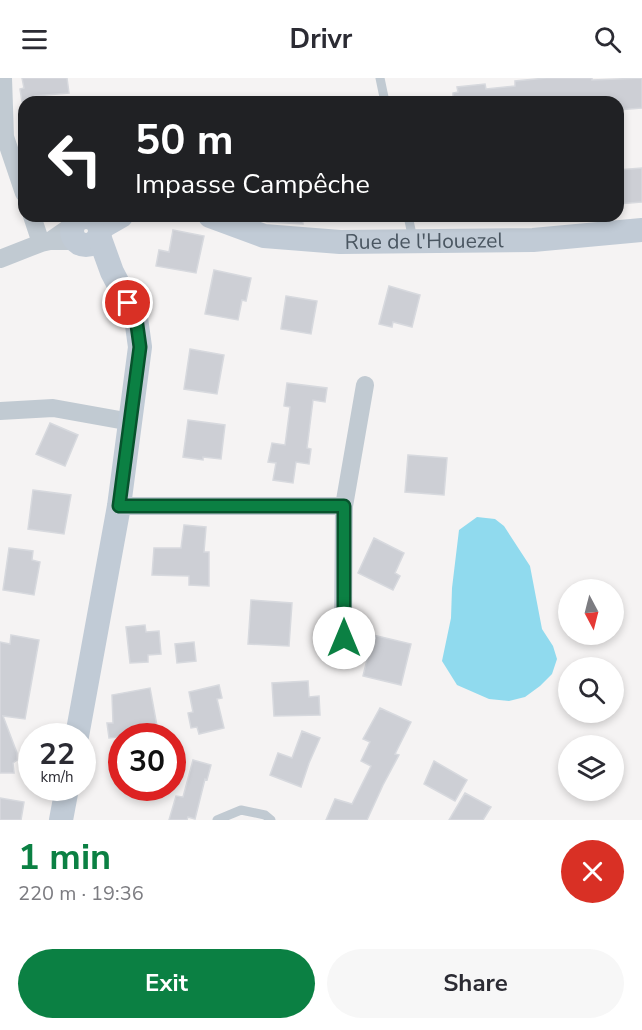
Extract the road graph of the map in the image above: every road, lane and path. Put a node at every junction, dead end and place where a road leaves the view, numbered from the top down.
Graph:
1 (3, 78) edge
2 (380, 78) edge
3 (384, 96) edge
4 (18, 175) edge
5 (35, 222) edge
6 (226, 222) edge
7 (409, 222) edge
8 (91, 228) edge
9 (642, 230) edge
10 (413, 241) junction
11 (46, 242) junction
12 (0, 259) edge
13 (365, 385) dead end
14 (0, 411) edge
15 (131, 422) junction
16 (119, 506) junction
17 (344, 506) junction
18 (344, 638) dead end
19 (79, 723) edge
20 (65, 801) edge
21 (61, 820) edge
22 (217, 820) edge
23 (271, 820) edge

1 - 4 street
2 - 3 lane
5 - 11 street
6 - 10 street, Rue de l'Houezel
7 - 10 lane
8 - 11 street
8 - 15 street
9 - 10 street, Rue de l'Houezel
11 - 12 street
13 - 17 street
14 - 15 street
15 - 16 street
16 - 17 street
16 - 19 street
17 - 18 street
20 - 21 street
22 - 23 lane

